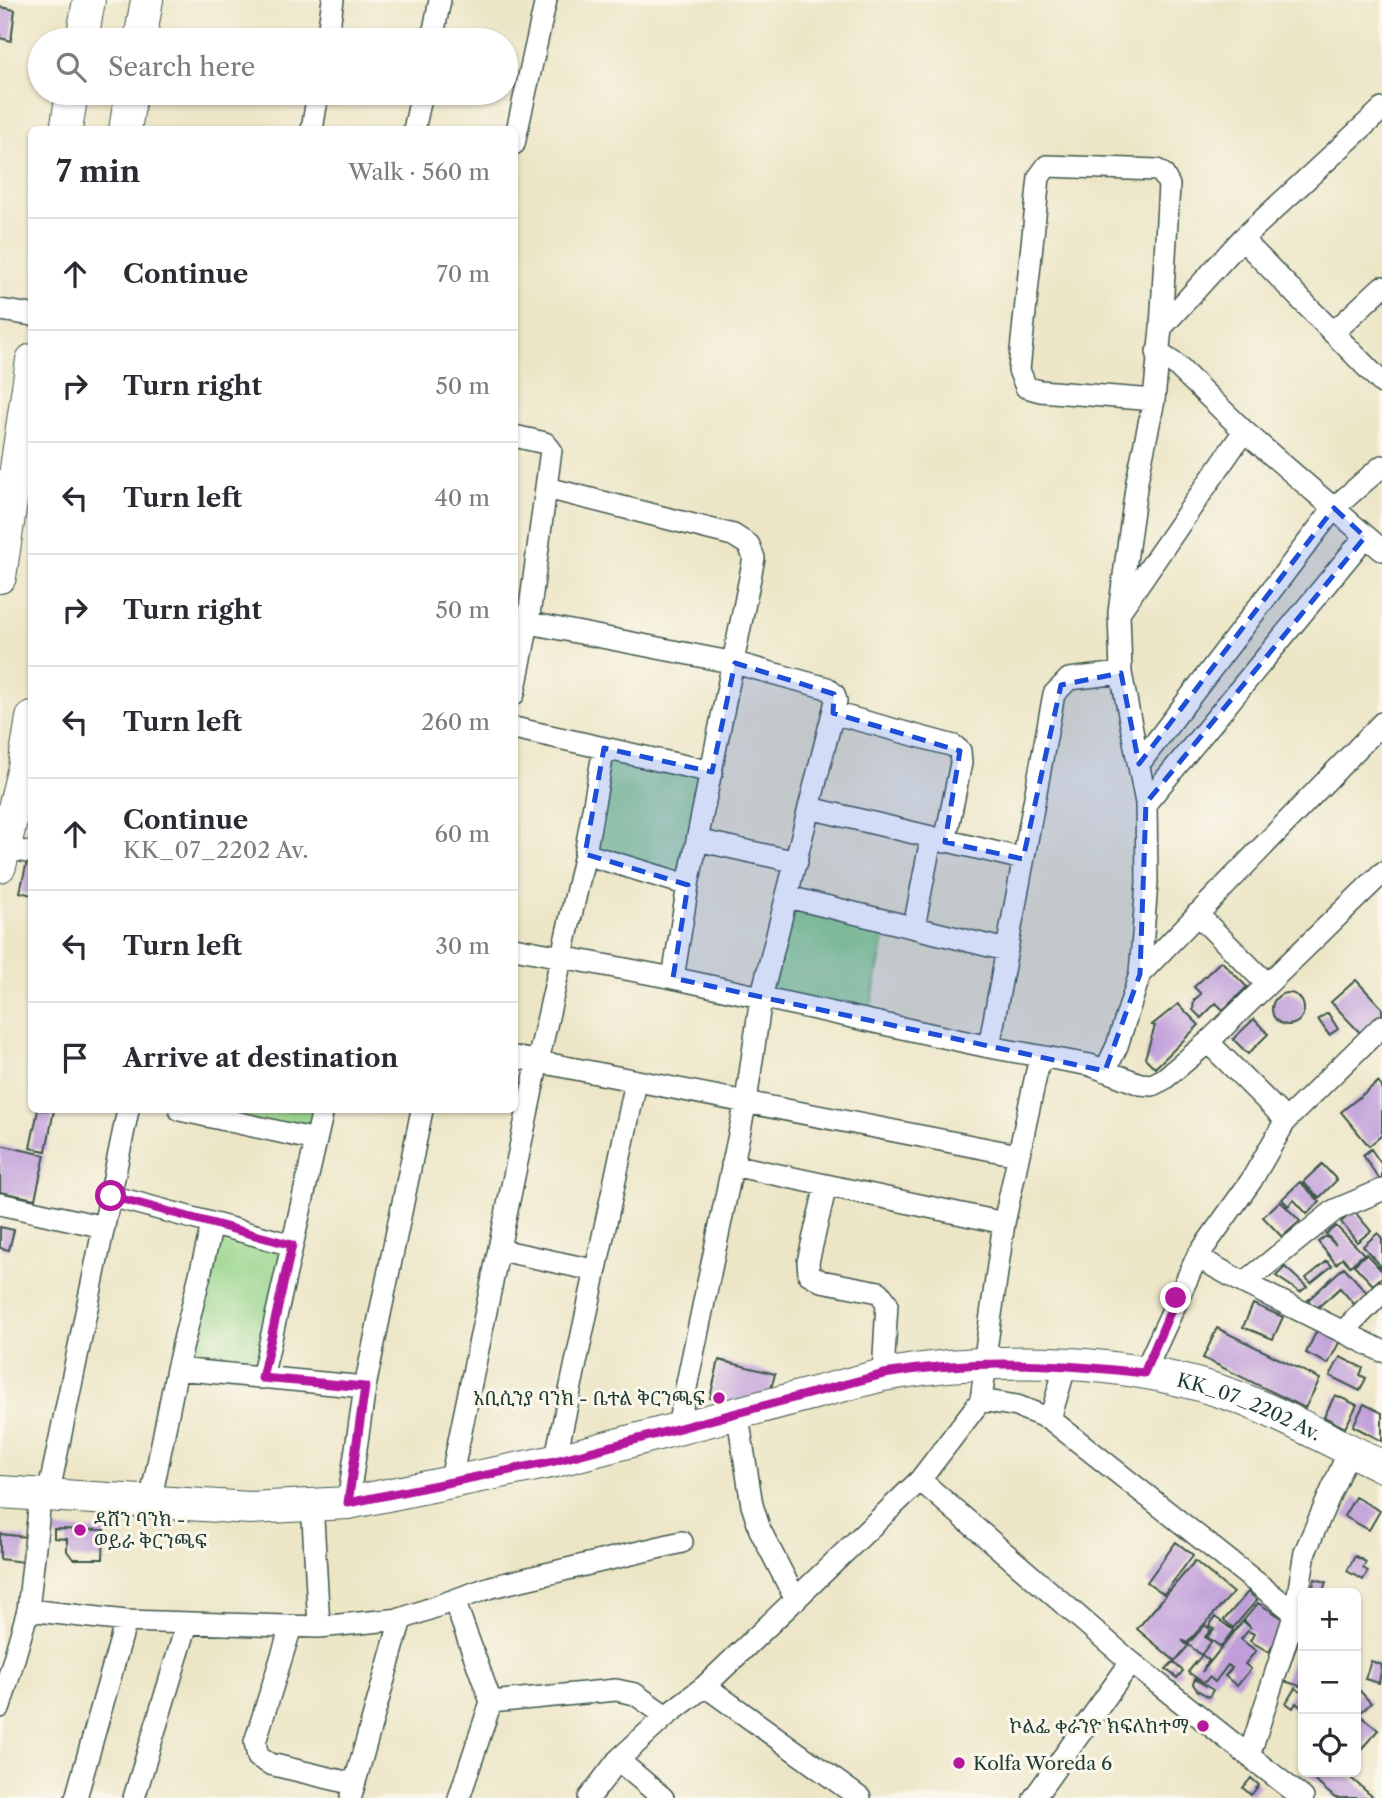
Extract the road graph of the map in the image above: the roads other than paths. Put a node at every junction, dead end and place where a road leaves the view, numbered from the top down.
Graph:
1 (89, 0) edge
2 (147, 0) edge
3 (333, 0) edge
4 (440, 0) edge
5 (546, 0) edge
6 (84, 28) edge
7 (142, 28) edge
8 (329, 28) edge
9 (434, 28) edge
10 (70, 105) edge
11 (129, 105) edge
12 (316, 105) edge
13 (419, 105) edge
14 (1382, 109) edge
15 (67, 126) edge
16 (126, 126) edge
17 (313, 126) edge
18 (415, 126) edge
19 (518, 126) edge
20 (1241, 239) junction
21 (1382, 287) edge
22 (0, 310) edge
23 (28, 315) edge
24 (1161, 328) junction
25 (1333, 333) junction
26 (1157, 352) junction
27 (1382, 383) edge
28 (28, 387) edge
29 (1154, 400) junction
30 (1244, 431) junction
31 (518, 437) edge
32 (1382, 466) edge
33 (547, 488) junction
34 (1334, 508) junction
35 (1374, 544) edge
36 (0, 577) edge
37 (1119, 612) junction
38 (521, 621) edge
39 (518, 652) edge
40 (735, 663) junction
41 (1121, 673) junction
42 (833, 713) junction
43 (1382, 723) edge
44 (518, 728) edge
45 (28, 743) edge
46 (604, 748) junction
47 (1139, 764) junction
48 (712, 772) junction
49 (1146, 803) junction
50 (810, 808) junction
51 (697, 840) junction
52 (938, 841) junction
53 (9, 853) edge
54 (585, 854) junction
55 (1023, 859) junction
56 (797, 862) junction
57 (1382, 873) edge
58 (688, 885) junction
59 (788, 897) junction
60 (1196, 914) junction
61 (914, 927) junction
62 (518, 949) edge
63 (1006, 950) junction
64 (561, 958) junction
65 (1140, 974) junction
66 (673, 978) junction
67 (1268, 984) junction
68 (761, 998) junction
69 (1382, 1026) edge
70 (1208, 1042) junction
71 (989, 1047) junction
72 (1040, 1057) junction
73 (518, 1058) edge
74 (538, 1061) junction
75 (1105, 1071) junction
76 (636, 1082) junction
77 (746, 1101) junction
78 (127, 1113) edge
79 (206, 1113) edge
80 (322, 1113) edge
81 (421, 1113) edge
82 (231, 1116) edge
83 (1286, 1120) junction
84 (316, 1140) junction
85 (1018, 1155) junction
86 (732, 1165) junction
87 (826, 1185) junction
88 (1382, 1190) edge
89 (111, 1196) junction
90 (0, 1204) edge
91 (1004, 1223) junction
92 (212, 1225) junction
93 (104, 1227) junction
94 (292, 1245) junction
95 (500, 1250) junction
96 (1196, 1257) junction
97 (593, 1270) junction
98 (1244, 1283) junction
99 (1382, 1292) edge
100 (1343, 1332) junction
101 (1382, 1350) edge
102 (177, 1369) junction
103 (1144, 1373) junction
104 (884, 1374) junction
105 (262, 1378) junction
106 (1062, 1378) junction
107 (983, 1381) junction
108 (365, 1387) junction
109 (1051, 1419) junction
110 (739, 1423) junction
111 (677, 1431) junction
112 (555, 1461) junction
113 (1344, 1462) junction
114 (1381, 1468) edge
115 (919, 1480) junction
116 (450, 1484) junction
117 (0, 1492) edge
118 (44, 1503) junction
119 (150, 1503) junction
120 (348, 1503) junction
121 (0, 1507) edge
122 (313, 1520) junction
123 (682, 1542) dead end
124 (454, 1600) junction
125 (796, 1600) junction
126 (28, 1610) junction
127 (1295, 1613) junction
128 (401, 1619) junction
129 (126, 1620) junction
130 (187, 1624) junction
131 (291, 1627) junction
132 (319, 1627) junction
133 (1131, 1662) junction
134 (705, 1686) junction
135 (491, 1702) junction
136 (0, 1707) edge
137 (666, 1716) junction
138 (1249, 1756) junction
139 (618, 1760) junction
140 (352, 1791) edge
141 (76, 1798) edge
142 (134, 1798) edge
143 (459, 1798) edge
144 (589, 1798) edge
145 (663, 1798) edge
146 (860, 1798) edge
147 (1034, 1798) edge
148 (1303, 1798) edge

1 - 6 main road
2 - 7 main road
3 - 8 street
4 - 9 street
5 - 19 street
10 - 15 main road
11 - 16 main road
12 - 17 street
13 - 18 street
14 - 20 street
20 - 24 street
20 - 25 street
21 - 25 street
22 - 23 street
24 - 26 street
24 - 29 street
25 - 27 street
26 - 29 street
26 - 30 street
28 - 36 main road
29 - 37 street
30 - 34 street
30 - 37 street
31 - 33 street
32 - 34 street
33 - 38 street
33 - 40 street
34 - 35 street
34 - 47 street
35 - 49 street
37 - 41 street
38 - 39 street
38 - 40 street
40 - 42 street
40 - 48 street
41 - 47 street
41 - 55 street
42 - 50 street
42 - 52 street
43 - 60 street
44 - 46 street
45 - 53 main road
46 - 48 street
46 - 54 street
47 - 49 street
48 - 51 street
49 - 65 street
50 - 52 street
50 - 56 street
51 - 56 street
51 - 58 street
52 - 55 street
52 - 61 street
54 - 58 street
54 - 64 street
55 - 63 street
56 - 59 street
57 - 67 street
58 - 66 street
59 - 61 street
59 - 68 street
60 - 65 street
60 - 67 street
61 - 63 street
62 - 64 street
63 - 71 street
64 - 66 street
64 - 74 street
65 - 75 street
66 - 68 street
67 - 70 street
68 - 71 street
68 - 77 street
69 - 83 street
70 - 75 street
70 - 83 street
71 - 72 street
72 - 75 street
72 - 85 street
73 - 74 street
74 - 76 street
74 - 95 street
76 - 77 street
76 - 97 street
77 - 85 street
77 - 86 street
78 - 89 street
79 - 82 street
80 - 84 street
81 - 108 street
82 - 84 street
83 - 96 street
84 - 94 street
85 - 91 street
86 - 87 street
86 - 111 street
87 - 91 street
87 - 104 street
88 - 98 street
89 - 92 street
89 - 93 street
90 - 93 street
91 - 107 street
92 - 94 street
92 - 102 street
93 - 118 street
94 - 105 street
95 - 97 street
95 - 116 street
96 - 98 street
96 - 103 street
97 - 112 street
98 - 100 street
99 - 100 street
100 - 101 street
102 - 105 street
102 - 119 street
103 - 107 main road, KK_07_2202 Av.
103 - 114 main road, KK_07_2202 Av.
104 - 107 main road
104 - 111 main road
105 - 108 street
106 - 107 main road
106 - 109 street
106 - 113 main road
107 - 109 street
107 - 110 main road
107 - 115 street
108 - 120 street
109 - 127 street
110 - 122 main road
110 - 125 street
111 - 112 main road
112 - 116 main road
113 - 114 main road
113 - 127 street
115 - 125 street
115 - 133 street
116 - 120 main road
117 - 118 main road
118 - 119 main road
118 - 121 main road
118 - 122 main road
118 - 126 street
119 - 120 main road
122 - 132 street
123 - 124 street
124 - 128 street
124 - 135 street
125 - 134 street
126 - 129 street
126 - 136 street
127 - 138 street
128 - 132 street
128 - 140 street
129 - 130 street
129 - 141 street
130 - 131 street
130 - 142 street
131 - 132 street
131 - 140 street
133 - 138 street
133 - 147 street
134 - 137 street
134 - 146 street
135 - 137 street
135 - 143 street
137 - 139 street
138 - 148 street
139 - 144 street
139 - 145 street

